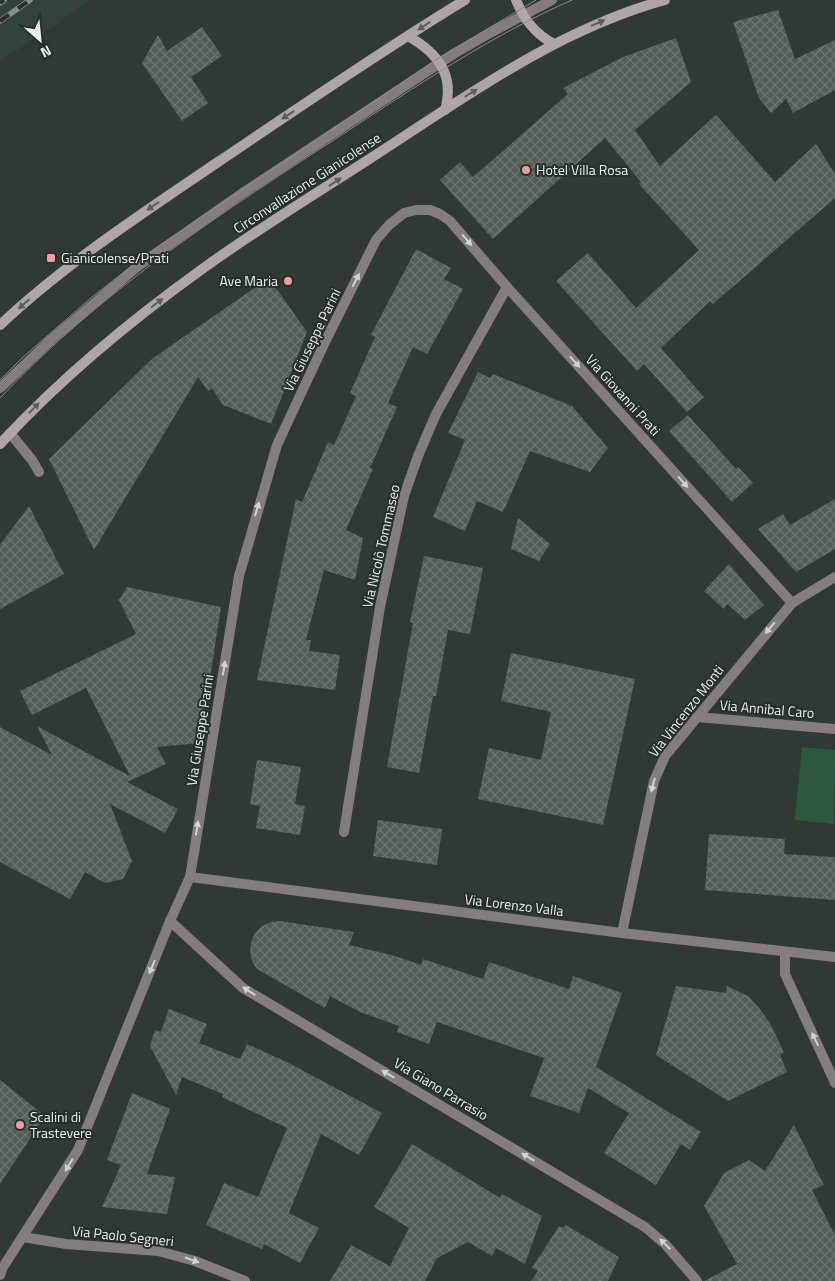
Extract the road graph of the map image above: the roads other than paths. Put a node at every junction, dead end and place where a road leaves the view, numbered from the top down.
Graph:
1 (465, 0) edge
2 (516, 0) edge
3 (552, 0) edge
4 (665, 0) edge
5 (523, 15) junction
6 (408, 36) junction
7 (554, 44) junction
8 (440, 63) junction
9 (444, 110) junction
10 (430, 210) joint
11 (507, 286) junction
12 (0, 325) edge
13 (0, 388) edge
14 (10, 433) junction
15 (0, 444) edge
16 (39, 472) dead end
17 (835, 577) edge
18 (792, 603) junction
19 (696, 717) junction
20 (835, 729) edge
21 (344, 832) dead end
22 (190, 877) junction
23 (170, 921) junction
24 (622, 933) junction
25 (785, 952) junction
26 (835, 957) edge
27 (835, 1083) edge
28 (23, 1237) junction
29 (0, 1274) edge
30 (245, 1281) edge
31 (697, 1281) edge

1 -> 6 main road
2 - 5 main road
3 - 5 street, Circonvallazione Gianicolense
7 -> 4 main road, Circonvallazione Gianicolense
5 - 7 main road
5 - 8 street, Circonvallazione Gianicolense
6 - 8 main road
6 -> 12 main road
9 -> 7 main road, Circonvallazione Gianicolense
8 - 9 main road
8 - 13 street, Circonvallazione Gianicolense
14 -> 9 main road, Circonvallazione Gianicolense
10 -> 11 street, Via Giovanni Prati
22 -> 10 street, Via Giuseppe Parini
11 -> 18 street, Via Giovanni Prati
11 - 21 street, Via Nicolò Tommaseo
14 - 15 main road, Circonvallazione Gianicolense
14 - 16 street
17 - 18 street, Via Vincenzo Monti
18 -> 19 street, Via Vincenzo Monti
19 - 20 street, Via Annibal Caro
19 -> 24 street, Via Vincenzo Monti
22 - 23 street, Via Giuseppe Parini
22 - 24 street, Via Lorenzo Valla
23 -> 28 street, Via Giuseppe Parini
31 -> 23 street, Via Giano Parrasio
24 - 25 street, Via Lorenzo Valla
25 - 26 street, Via Lorenzo Valla
27 -> 25 street
28 - 29 street, Via Giuseppe Parini
28 -> 30 street, Via Paolo Segneri

